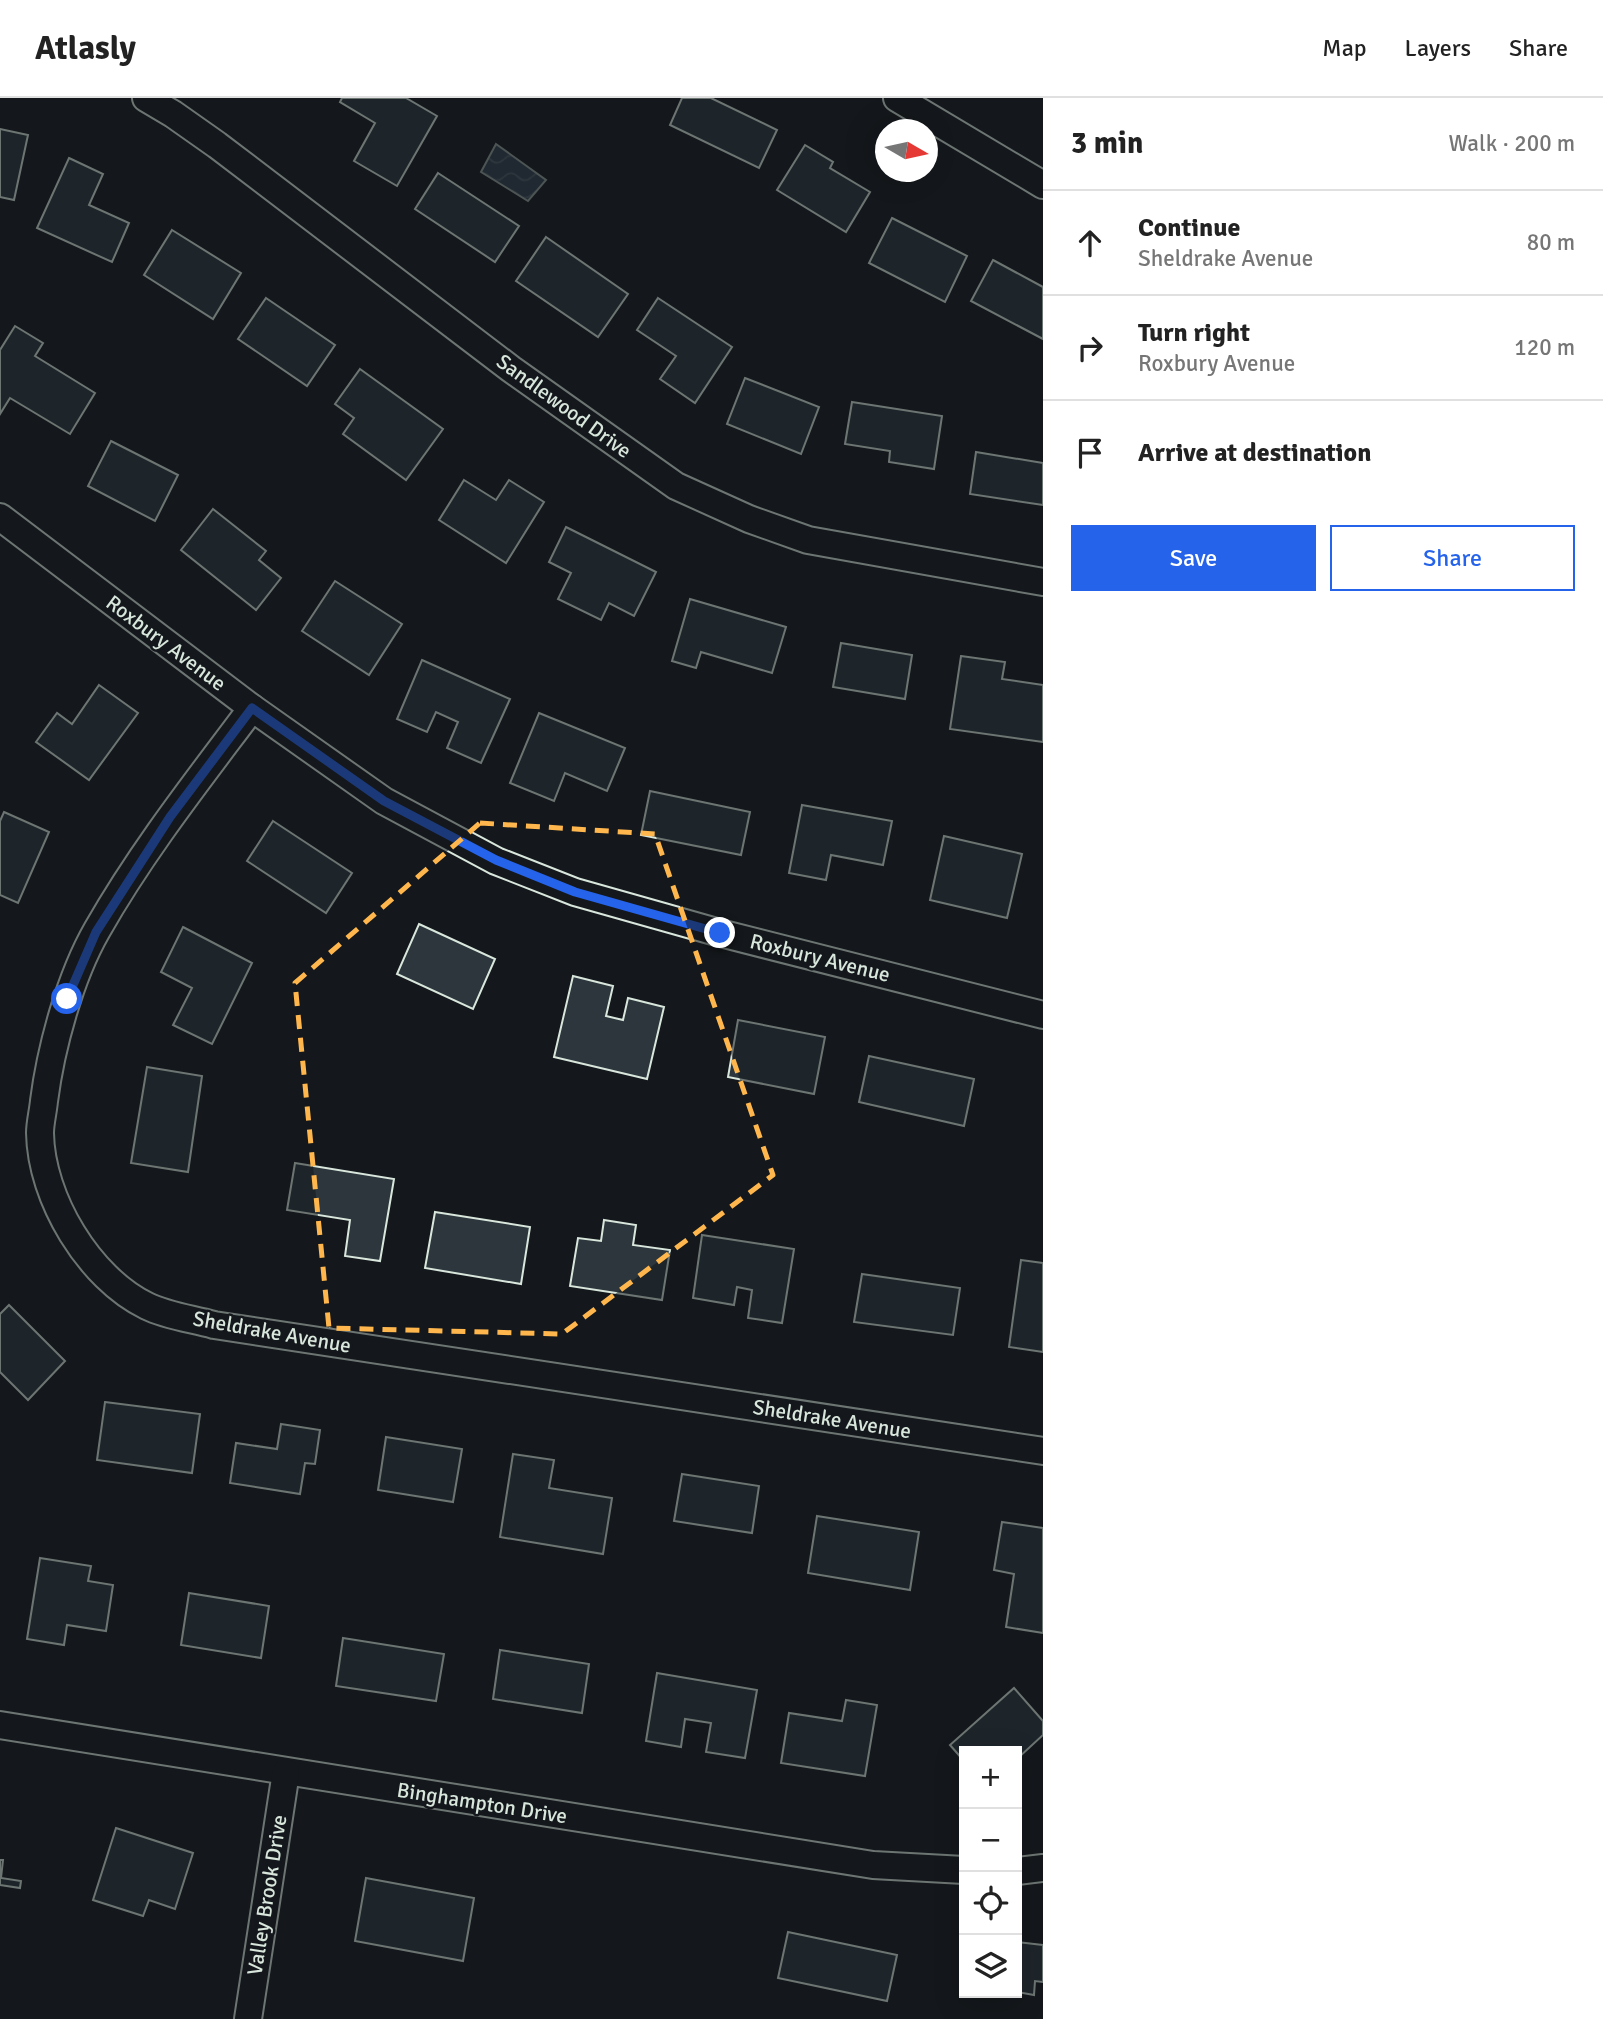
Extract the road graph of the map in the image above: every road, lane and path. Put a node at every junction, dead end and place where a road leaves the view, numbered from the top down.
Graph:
1 (146, 98) edge
2 (898, 98) edge
3 (1043, 185) edge
4 (0, 517) edge
5 (1043, 582) edge
6 (252, 708) junction
7 (1043, 1015) edge
8 (1043, 1451) edge
9 (0, 1725) edge
10 (286, 1772) junction
11 (1043, 1868) edge
12 (959, 1870) edge
13 (1022, 1870) edge
14 (248, 2019) edge

1 - 5 street, Sandlewood Drive
2 - 3 street
4 - 6 street, Roxbury Avenue
6 - 7 street, Roxbury Avenue
6 - 8 street, Sheldrake Avenue
9 - 10 street, Binghampton Drive
10 - 12 street, Binghampton Drive
10 - 14 street, Valley Brook Drive
11 - 13 street

